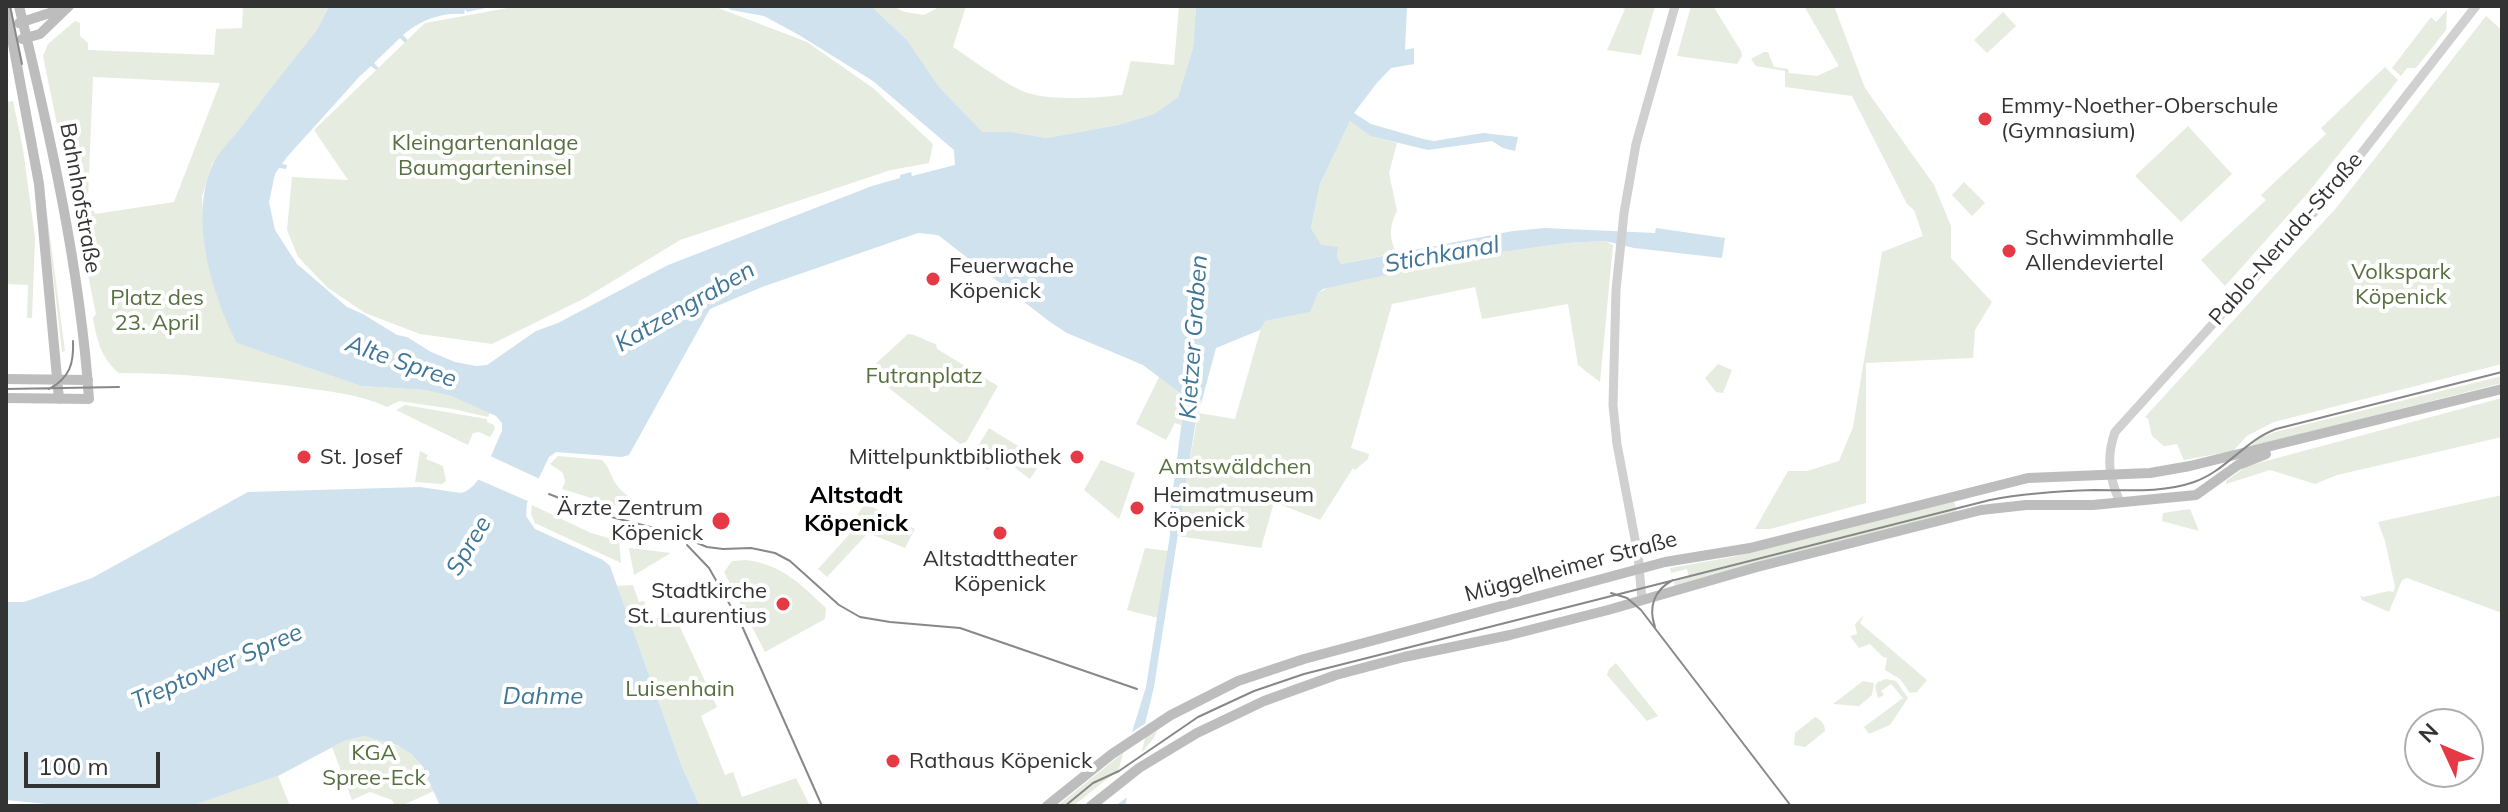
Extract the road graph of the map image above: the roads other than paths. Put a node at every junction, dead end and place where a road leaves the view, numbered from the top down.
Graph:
1 (6, 6) edge
2 (19, 6) edge
3 (69, 6) edge
4 (1675, 6) edge
5 (2476, 6) edge
6 (23, 22) junction
7 (10, 25) junction
8 (27, 39) junction
9 (12, 41) junction
10 (6, 379) edge
11 (56, 379) junction
12 (88, 380) junction
13 (2502, 389) edge
14 (6, 398) edge
15 (59, 399) junction
16 (2359, 424) junction
17 (2110, 474) junction
18 (2120, 502) junction
19 (1639, 570) junction
20 (1642, 600) junction
21 (1047, 806) edge
22 (1091, 806) edge

1 - 7 main road, Bahnhofstraße
2 - 6 main road, Bahnhofstraße
3 - 6 main road
3 - 8 main road
4 - 19 street
5 - 17 street, Pablo-Neruda-Straße
6 - 7 main road
6 - 8 main road, Bahnhofstraße
7 - 9 main road, Bahnhofstraße
8 - 9 main road
8 - 12 main road, Bahnhofstraße
9 - 11 main road, Bahnhofstraße
10 - 11 main road
11 - 12 main road
11 - 15 main road, Bahnhofstraße
12 - 15 main road, Bahnhofstraße
13 - 16 main road
14 - 15 main road
16 - 17 main road, Müggelheimer Straße
16 - 18 main road
17 - 18 street
17 - 19 main road, Müggelheimer Straße
18 - 20 main road
19 - 20 street
19 - 21 main road, Müggelheimer Straße
20 - 22 main road

